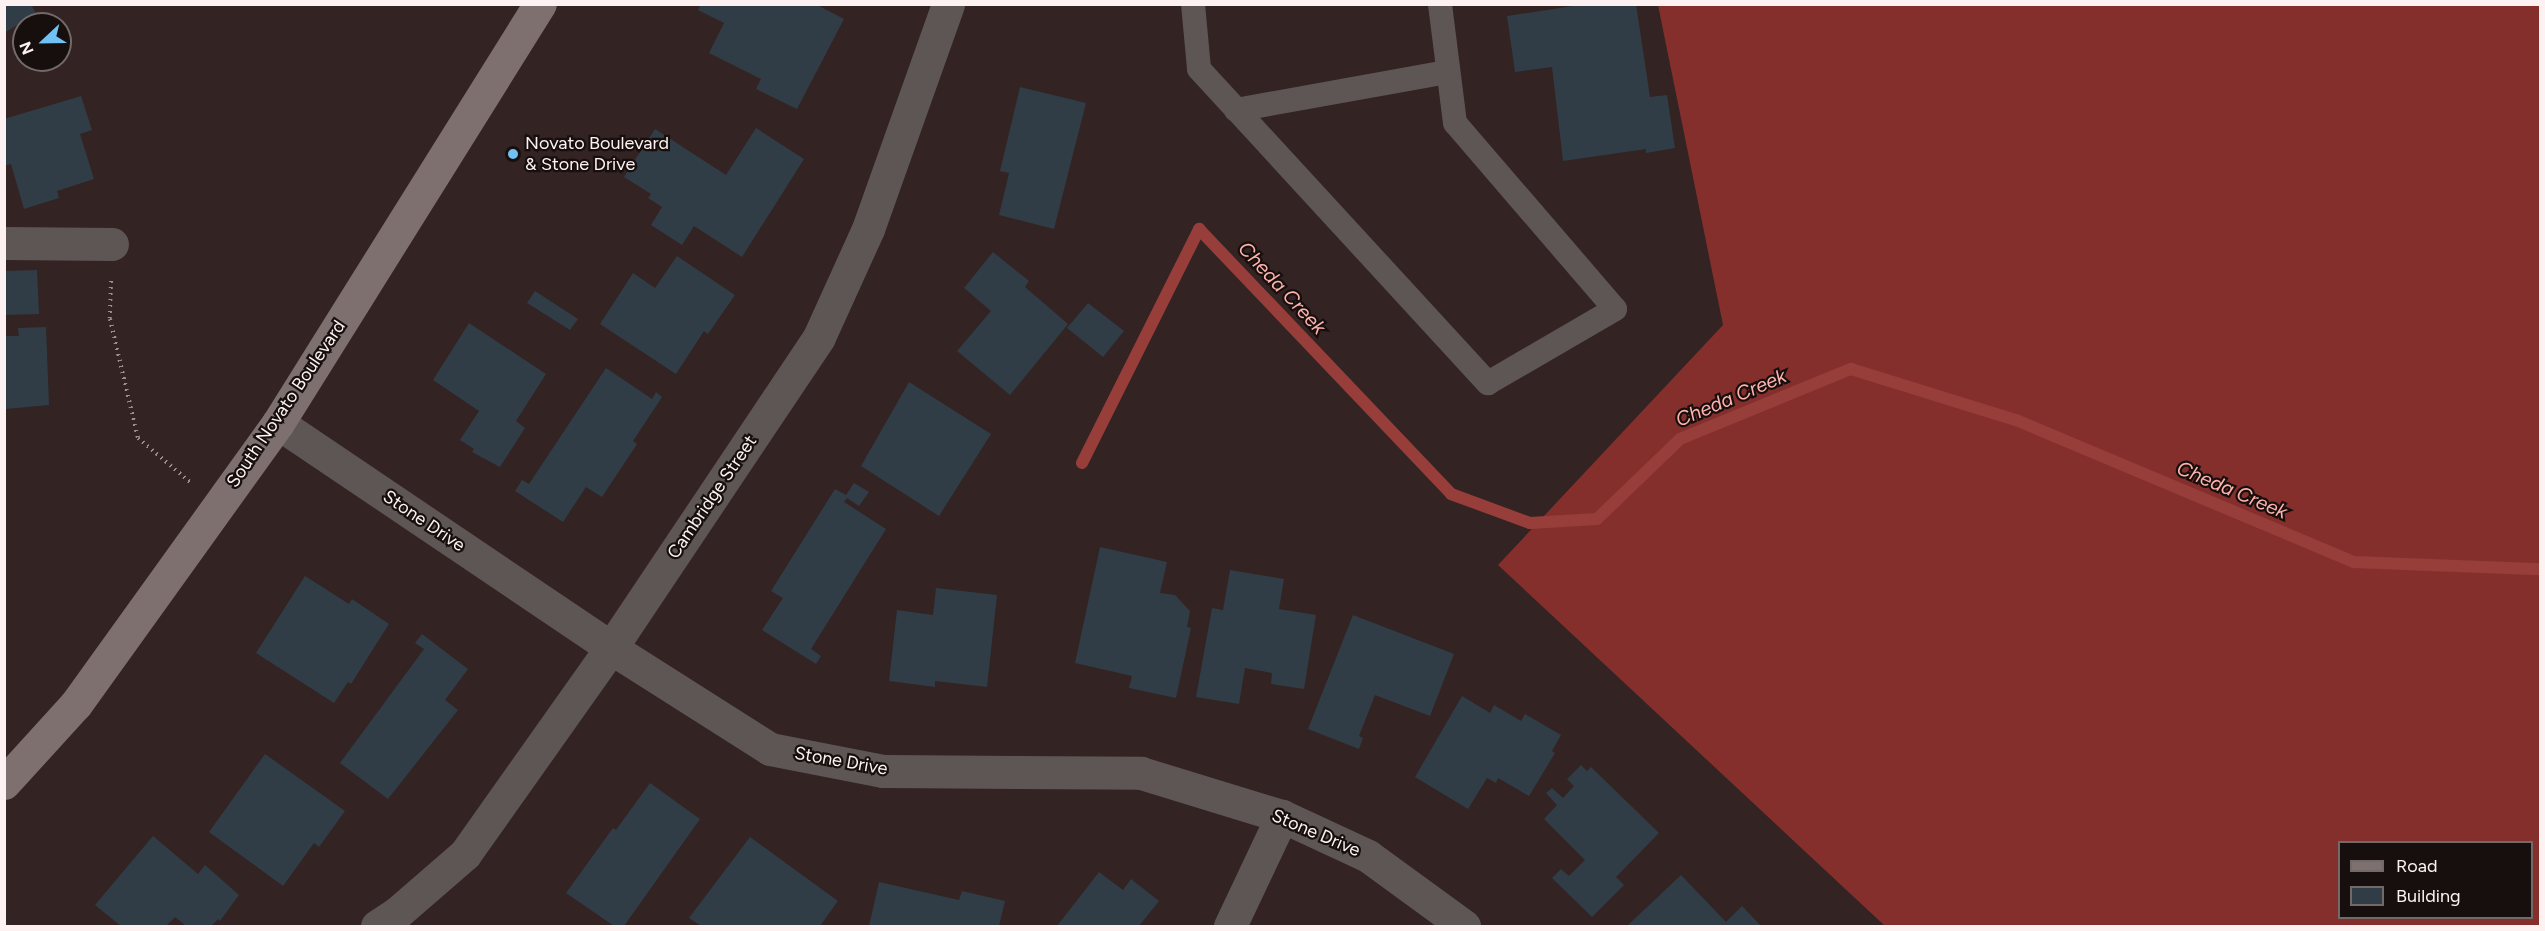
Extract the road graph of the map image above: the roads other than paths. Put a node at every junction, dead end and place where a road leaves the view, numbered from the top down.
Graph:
1 (540, 4) edge
2 (948, 4) edge
3 (1440, 4) edge
4 (1193, 5) edge
5 (1448, 72) junction
6 (1236, 110) junction
7 (4, 243) edge
8 (112, 244) dead end
9 (278, 423) junction
10 (611, 648) junction
11 (4, 783) edge
12 (1282, 816) junction
13 (377, 927) edge
14 (1230, 927) edge
15 (1464, 927) edge

1 - 9 main road, South Novato Boulevard
2 - 10 street, Cambridge Street
3 - 5 lane
4 - 6 lane
5 - 6 lane
5 - 6 lane
7 - 8 street
9 - 10 street, Stone Drive
9 - 11 main road, South Novato Boulevard
10 - 12 street, Stone Drive
10 - 13 street, Cambridge Street
12 - 14 street
12 - 15 street, Stone Drive

